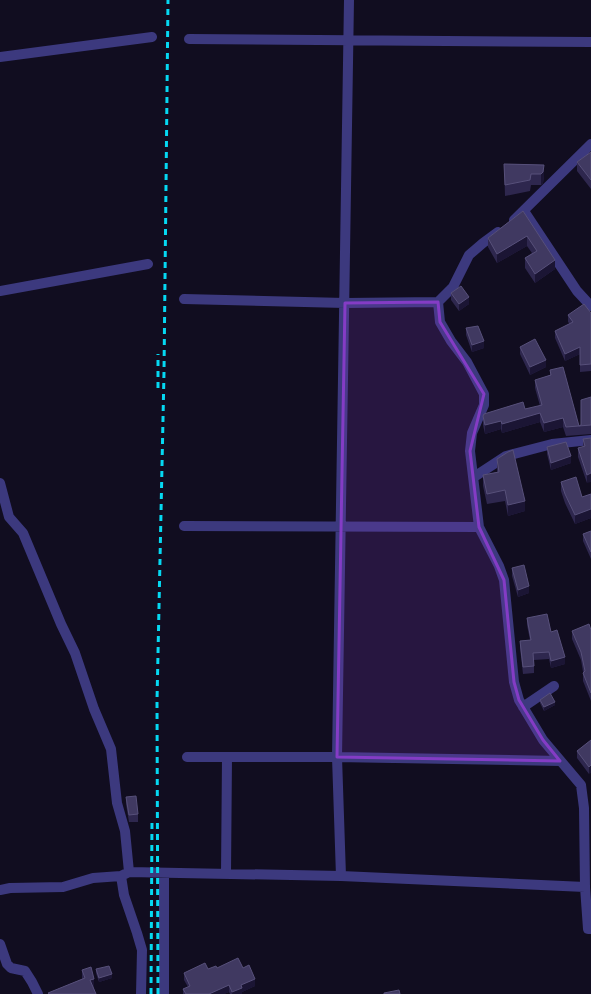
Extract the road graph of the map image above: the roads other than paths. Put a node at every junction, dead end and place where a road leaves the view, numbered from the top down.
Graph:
1 (349, 0) edge
2 (152, 37) dead end
3 (189, 40) dead end
4 (348, 41) junction
5 (591, 42) edge
6 (0, 57) edge
7 (591, 144) edge
8 (524, 211) junction
9 (148, 264) dead end
10 (0, 291) edge
11 (184, 299) dead end
12 (438, 302) junction
13 (345, 303) junction
14 (591, 306) edge
15 (591, 440) edge
16 (474, 477) junction
17 (0, 483) edge
18 (184, 526) dead end
19 (341, 526) junction
20 (479, 527) junction
21 (554, 686) dead end
22 (523, 707) junction
23 (227, 757) junction
24 (337, 757) junction
25 (187, 758) dead end
26 (560, 760) junction
27 (587, 808) edge
28 (164, 873) junction
29 (125, 874) junction
30 (226, 874) junction
31 (341, 876) junction
32 (585, 887) junction
33 (0, 890) edge
34 (591, 929) edge
35 (0, 944) edge
36 (38, 994) edge
37 (141, 994) edge
38 (164, 994) edge

1 - 4 street
2 - 6 street
3 - 4 street
4 - 5 street
4 - 13 street
7 - 8 street
8 - 12 street
8 - 14 street
9 - 10 street
11 - 13 street
12 - 13 street
12 - 16 street
13 - 19 street
15 - 16 street
16 - 20 street
17 - 29 street
18 - 19 street
19 - 20 street
19 - 24 street
20 - 22 street
21 - 22 street
22 - 26 street
23 - 24 street
23 - 25 street
23 - 30 street
24 - 26 street
24 - 31 street
26 - 27 street
27 - 32 street
28 - 29 street
28 - 30 street
28 - 38 street
29 - 33 street
29 - 37 street
30 - 31 street
31 - 32 street
32 - 34 street
35 - 36 street

